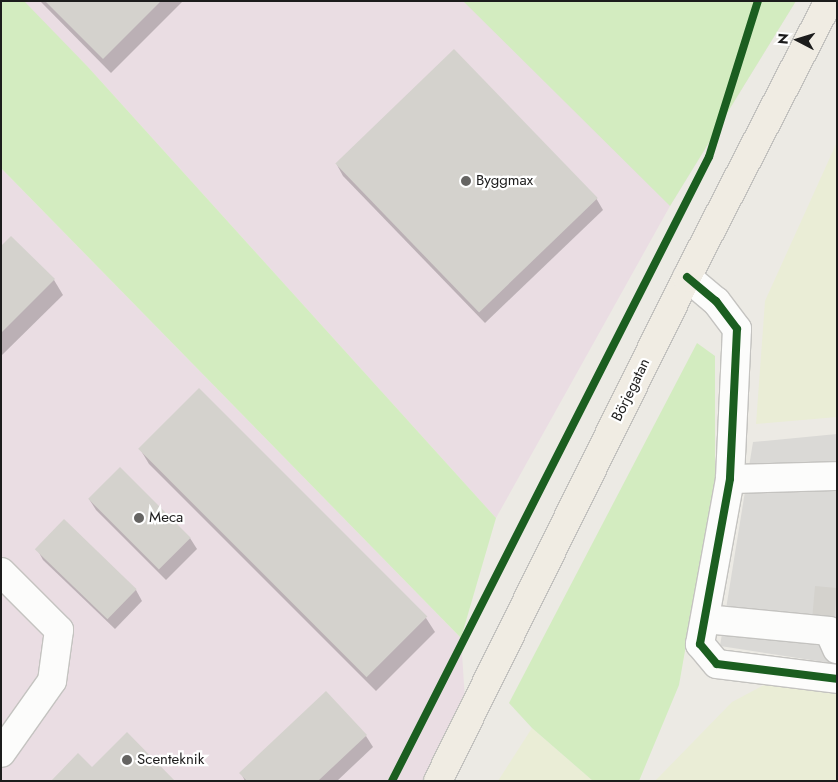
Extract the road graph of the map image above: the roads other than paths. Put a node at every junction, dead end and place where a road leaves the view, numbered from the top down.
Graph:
1 (829, 1) edge
2 (687, 277) junction
3 (837, 476) edge
4 (730, 479) junction
5 (1, 572) edge
6 (705, 620) junction
7 (834, 638) edge
8 (837, 680) edge
9 (1, 753) edge
10 (438, 781) edge

1 - 2 main road, Börjegatan
2 - 4 street
2 - 10 main road, Börjegatan
3 - 4 street
4 - 6 street
5 - 9 street
6 - 7 street
6 - 8 street

